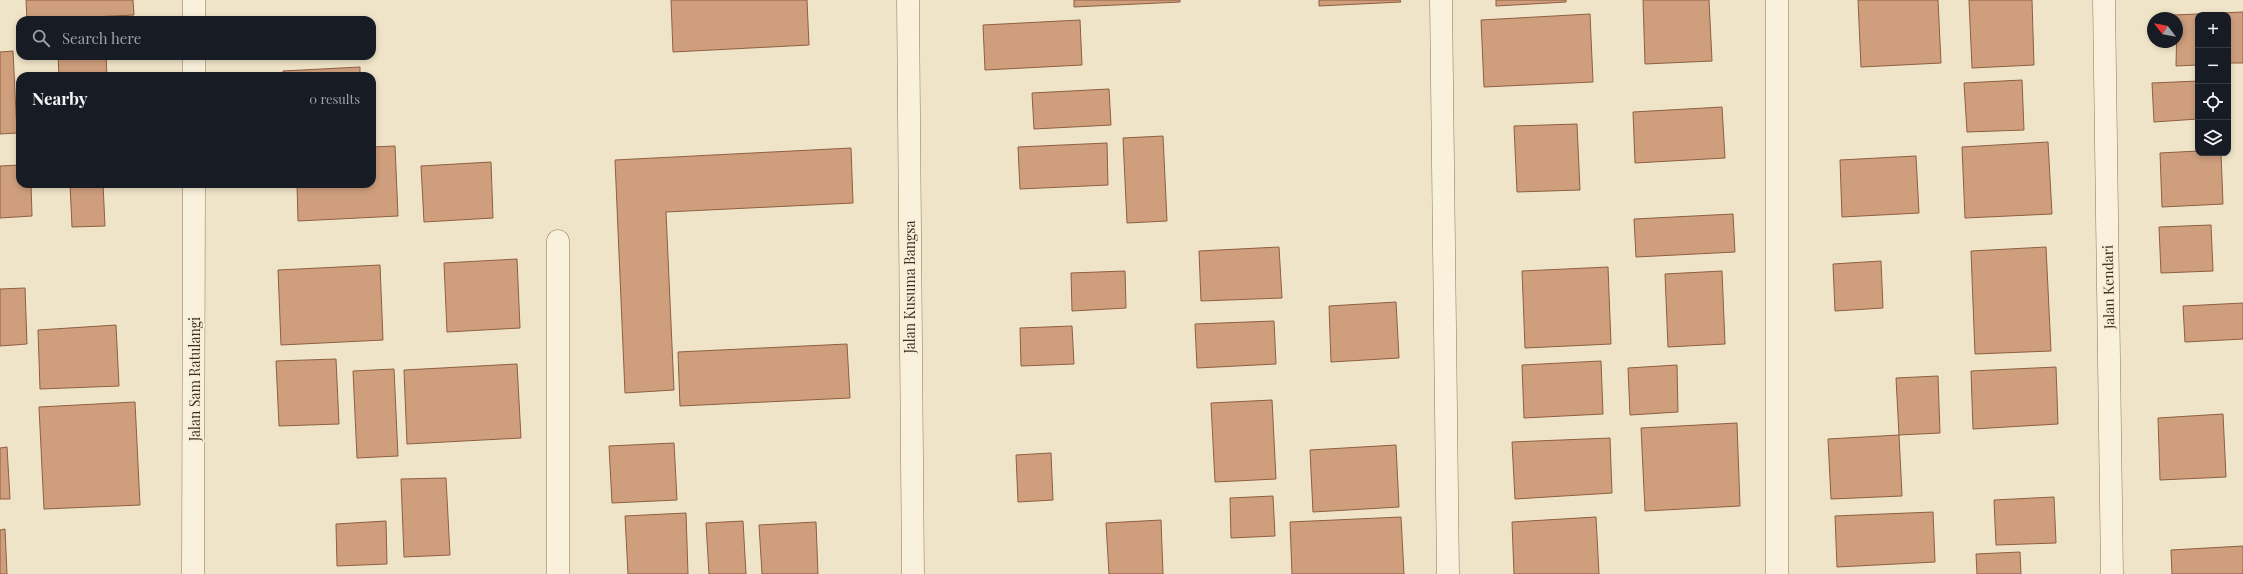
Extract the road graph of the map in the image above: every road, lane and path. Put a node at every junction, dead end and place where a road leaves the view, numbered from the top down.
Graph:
1 (194, 0) edge
2 (908, 0) edge
3 (1441, 0) edge
4 (1777, 0) edge
5 (2104, 0) edge
6 (194, 16) edge
7 (194, 60) edge
8 (194, 72) edge
9 (194, 188) edge
10 (558, 241) dead end
11 (193, 574) edge
12 (558, 574) edge
13 (913, 574) edge
14 (1448, 574) edge
15 (1777, 574) edge
16 (2112, 574) edge

1 - 6 street
2 - 13 street, Jalan Kusuma Bangsa
3 - 14 street
4 - 15 street
5 - 16 street, Jalan Kendari
7 - 8 street
9 - 11 street, Jalan Sam Ratulangi
10 - 12 street

